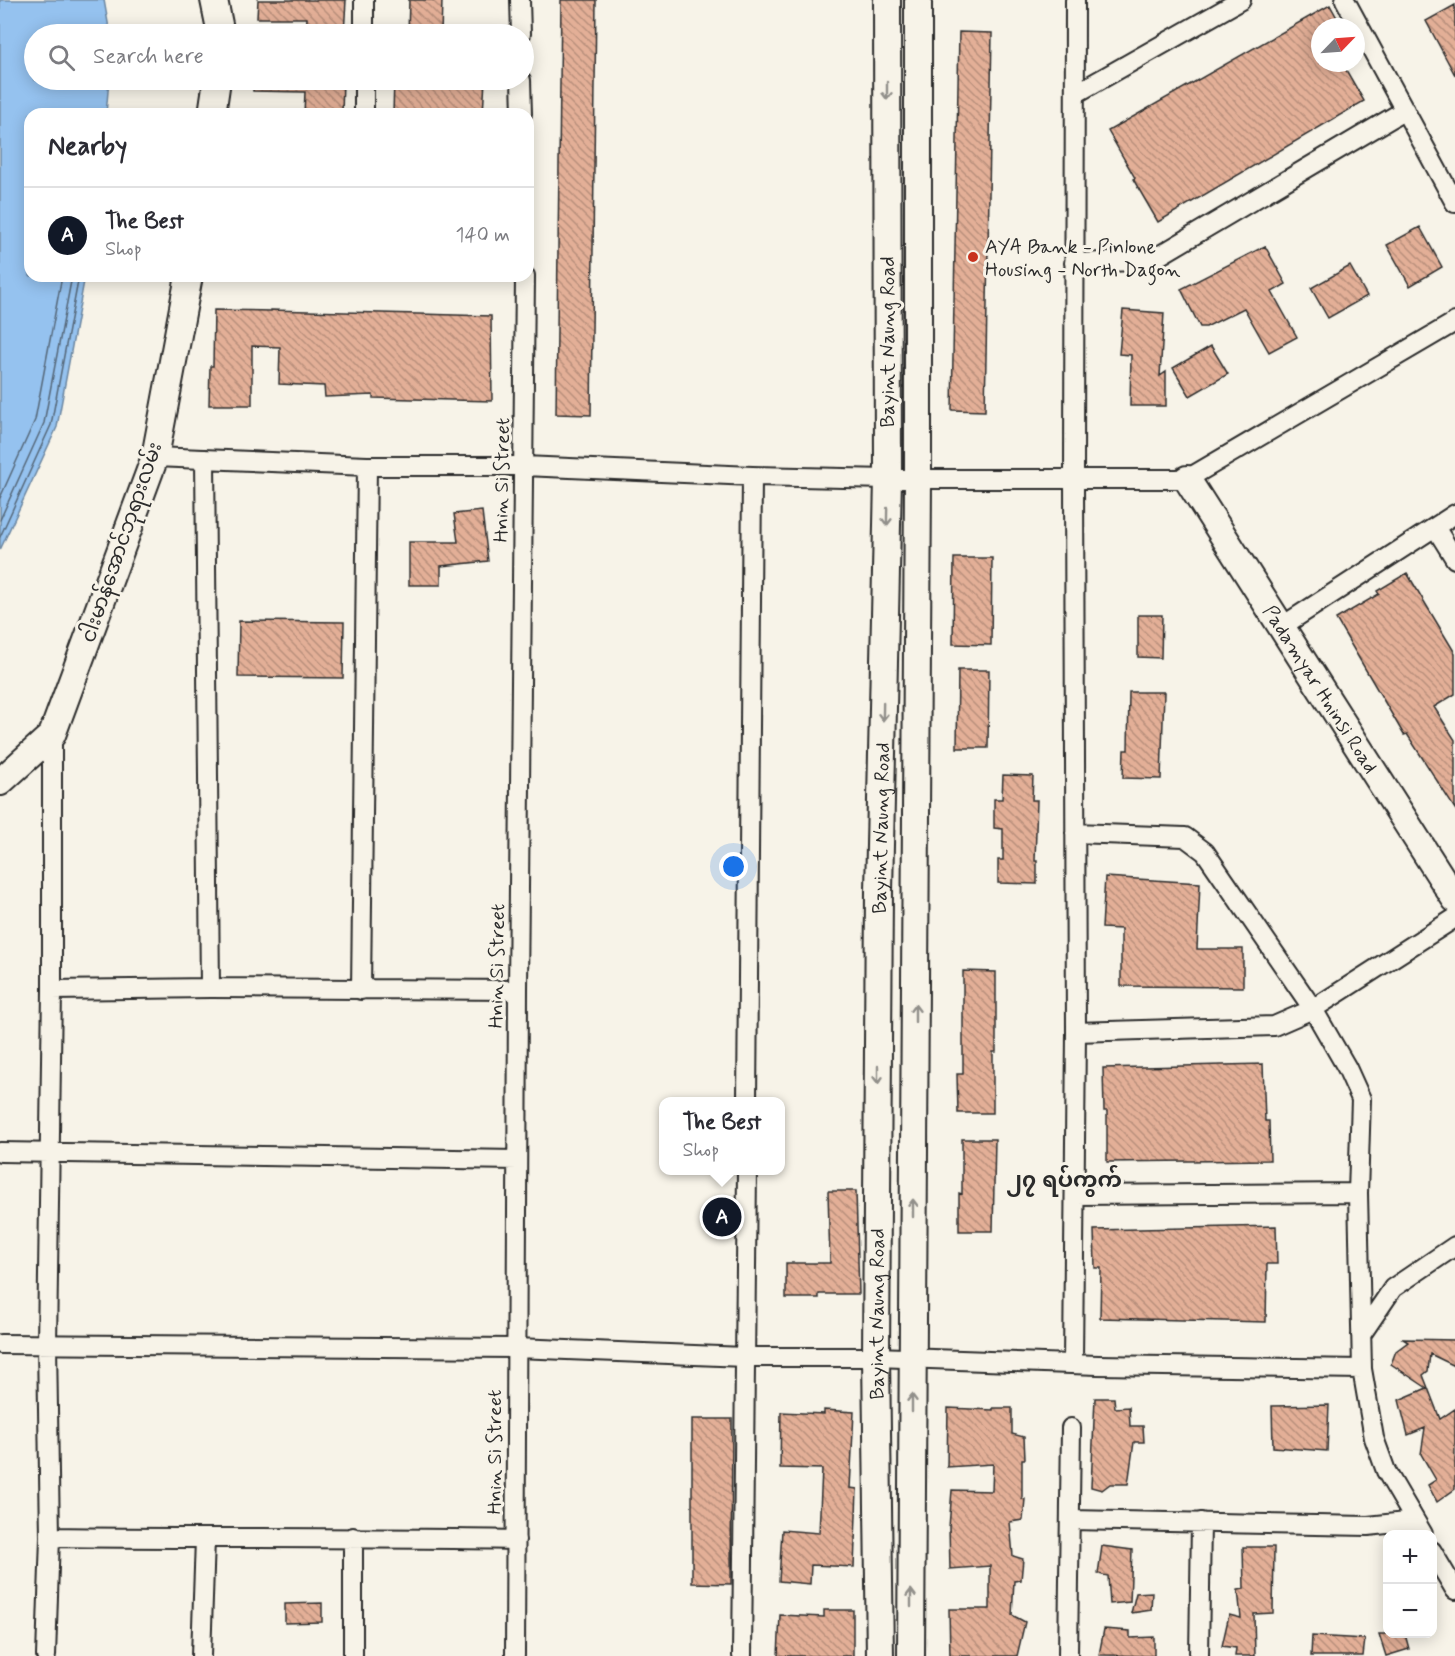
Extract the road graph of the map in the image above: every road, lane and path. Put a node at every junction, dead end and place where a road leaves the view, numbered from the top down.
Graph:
1 (214, 0) edge
2 (364, 0) edge
3 (520, 0) edge
4 (887, 0) edge
5 (918, 0) edge
6 (1075, 0) edge
7 (1241, 0) edge
8 (1345, 0) edge
9 (219, 24) edge
10 (364, 24) edge
11 (520, 24) edge
12 (216, 90) edge
13 (364, 90) edge
14 (521, 90) edge
15 (1075, 94) junction
16 (213, 108) edge
17 (364, 108) edge
18 (522, 108) edge
19 (1405, 110) junction
20 (1455, 203) edge
21 (1074, 263) junction
22 (188, 282) edge
23 (525, 282) edge
24 (1455, 322) edge
25 (155, 457) junction
26 (205, 459) junction
27 (367, 466) junction
28 (524, 466) junction
29 (752, 476) junction
30 (918, 478) junction
31 (888, 479) junction
32 (1187, 479) junction
33 (1074, 480) junction
34 (1455, 514) edge
35 (1435, 527) junction
36 (1455, 559) edge
37 (1281, 627) junction
38 (52, 735) junction
39 (0, 782) edge
40 (1075, 833) junction
41 (1455, 899) edge
42 (1455, 918) edge
43 (879, 967) junction
44 (915, 969) junction
45 (210, 988) junction
46 (52, 990) junction
47 (362, 990) junction
48 (518, 990) junction
49 (1313, 1009) junction
50 (1076, 1032) junction
51 (747, 1097) edge
52 (0, 1152) edge
53 (50, 1153) junction
54 (517, 1160) junction
55 (747, 1175) edge
56 (1359, 1193) junction
57 (1075, 1195) junction
58 (1455, 1246) edge
59 (1361, 1335) junction
60 (0, 1344) edge
61 (47, 1345) junction
62 (516, 1348) junction
63 (745, 1356) junction
64 (876, 1357) junction
65 (912, 1358) junction
66 (1073, 1363) junction
67 (1362, 1370) junction
68 (1071, 1428) dead end
69 (1071, 1520) junction
70 (1201, 1522) junction
71 (1419, 1528) edge
72 (50, 1537) junction
73 (353, 1537) junction
74 (205, 1539) junction
75 (516, 1540) junction
76 (1437, 1559) edge
77 (1455, 1590) edge
78 (46, 1656) edge
79 (201, 1656) edge
80 (353, 1656) edge
81 (515, 1656) edge
82 (742, 1656) edge
83 (880, 1656) edge
84 (911, 1656) edge
85 (1068, 1656) edge
86 (1199, 1656) edge

1 - 9 main road
2 - 10 street
3 - 11 street
4 -> 31 main road, Bayint Naung Road
5 - 30 main road, Bayint Naung Road
6 - 15 street
7 - 15 street
8 - 19 street
12 - 16 main road
13 - 17 street
14 - 18 street
15 - 21 street
19 - 20 street
19 - 21 street
21 - 33 street
22 - 25 main road, ငါးမာန်အောင်ဘုရားလမ်း
23 - 28 street, Hnin Si Street
24 - 32 street
25 - 26 street
25 - 38 main road, ငါးမာန်အောင်ဘုရားလမ်း
26 - 27 street
26 - 45 street
27 - 28 street
27 - 47 street
28 - 29 street
28 - 48 street, Hnin Si Street
29 - 31 street
29 - 51 street
30 - 31 street
30 - 33 street
30 - 44 main road, Bayint Naung Road
31 -> 43 main road, Bayint Naung Road
32 - 33 street
32 - 37 main road, Padamyar Hninsi Road
33 - 40 street
34 - 35 street
35 - 36 street
35 - 37 street
37 - 41 main road, Padamyar Hninsi Road
38 - 39 main road, ငါးမာန်အောင်ဘုရားလမ်း
38 - 46 street
40 - 49 street
40 - 50 street
42 - 49 street
43 - 44 main road
43 -> 64 main road, Bayint Naung Road
65 -> 44 main road, Bayint Naung Road
45 - 46 street
45 - 47 street
46 - 53 street
47 - 48 street
48 - 54 street, Hnin Si Street
49 - 50 street
49 - 56 street
50 - 57 street
52 - 53 street
53 - 54 street
53 - 61 street
54 - 62 street, Hnin Si Street
55 - 63 street
56 - 57 street
56 - 59 street
57 - 66 street
58 - 59 street
59 - 67 street
60 - 61 street
61 - 62 street
61 - 72 street
62 - 63 street
62 - 75 street, Hnin Si Street
63 - 64 street
63 - 82 street
64 - 65 street
64 - 83 main road, Bayint Naung Road
65 - 66 street
84 -> 65 main road, Bayint Naung Road
66 - 67 street
67 - 71 street
68 - 69 street
69 - 70 street
69 - 85 street
70 - 71 street
70 - 86 street
72 - 74 street
72 - 78 street
73 - 74 street
73 - 75 street
73 - 80 street
74 - 79 street
75 - 81 street, Hnin Si Street
76 - 77 street

